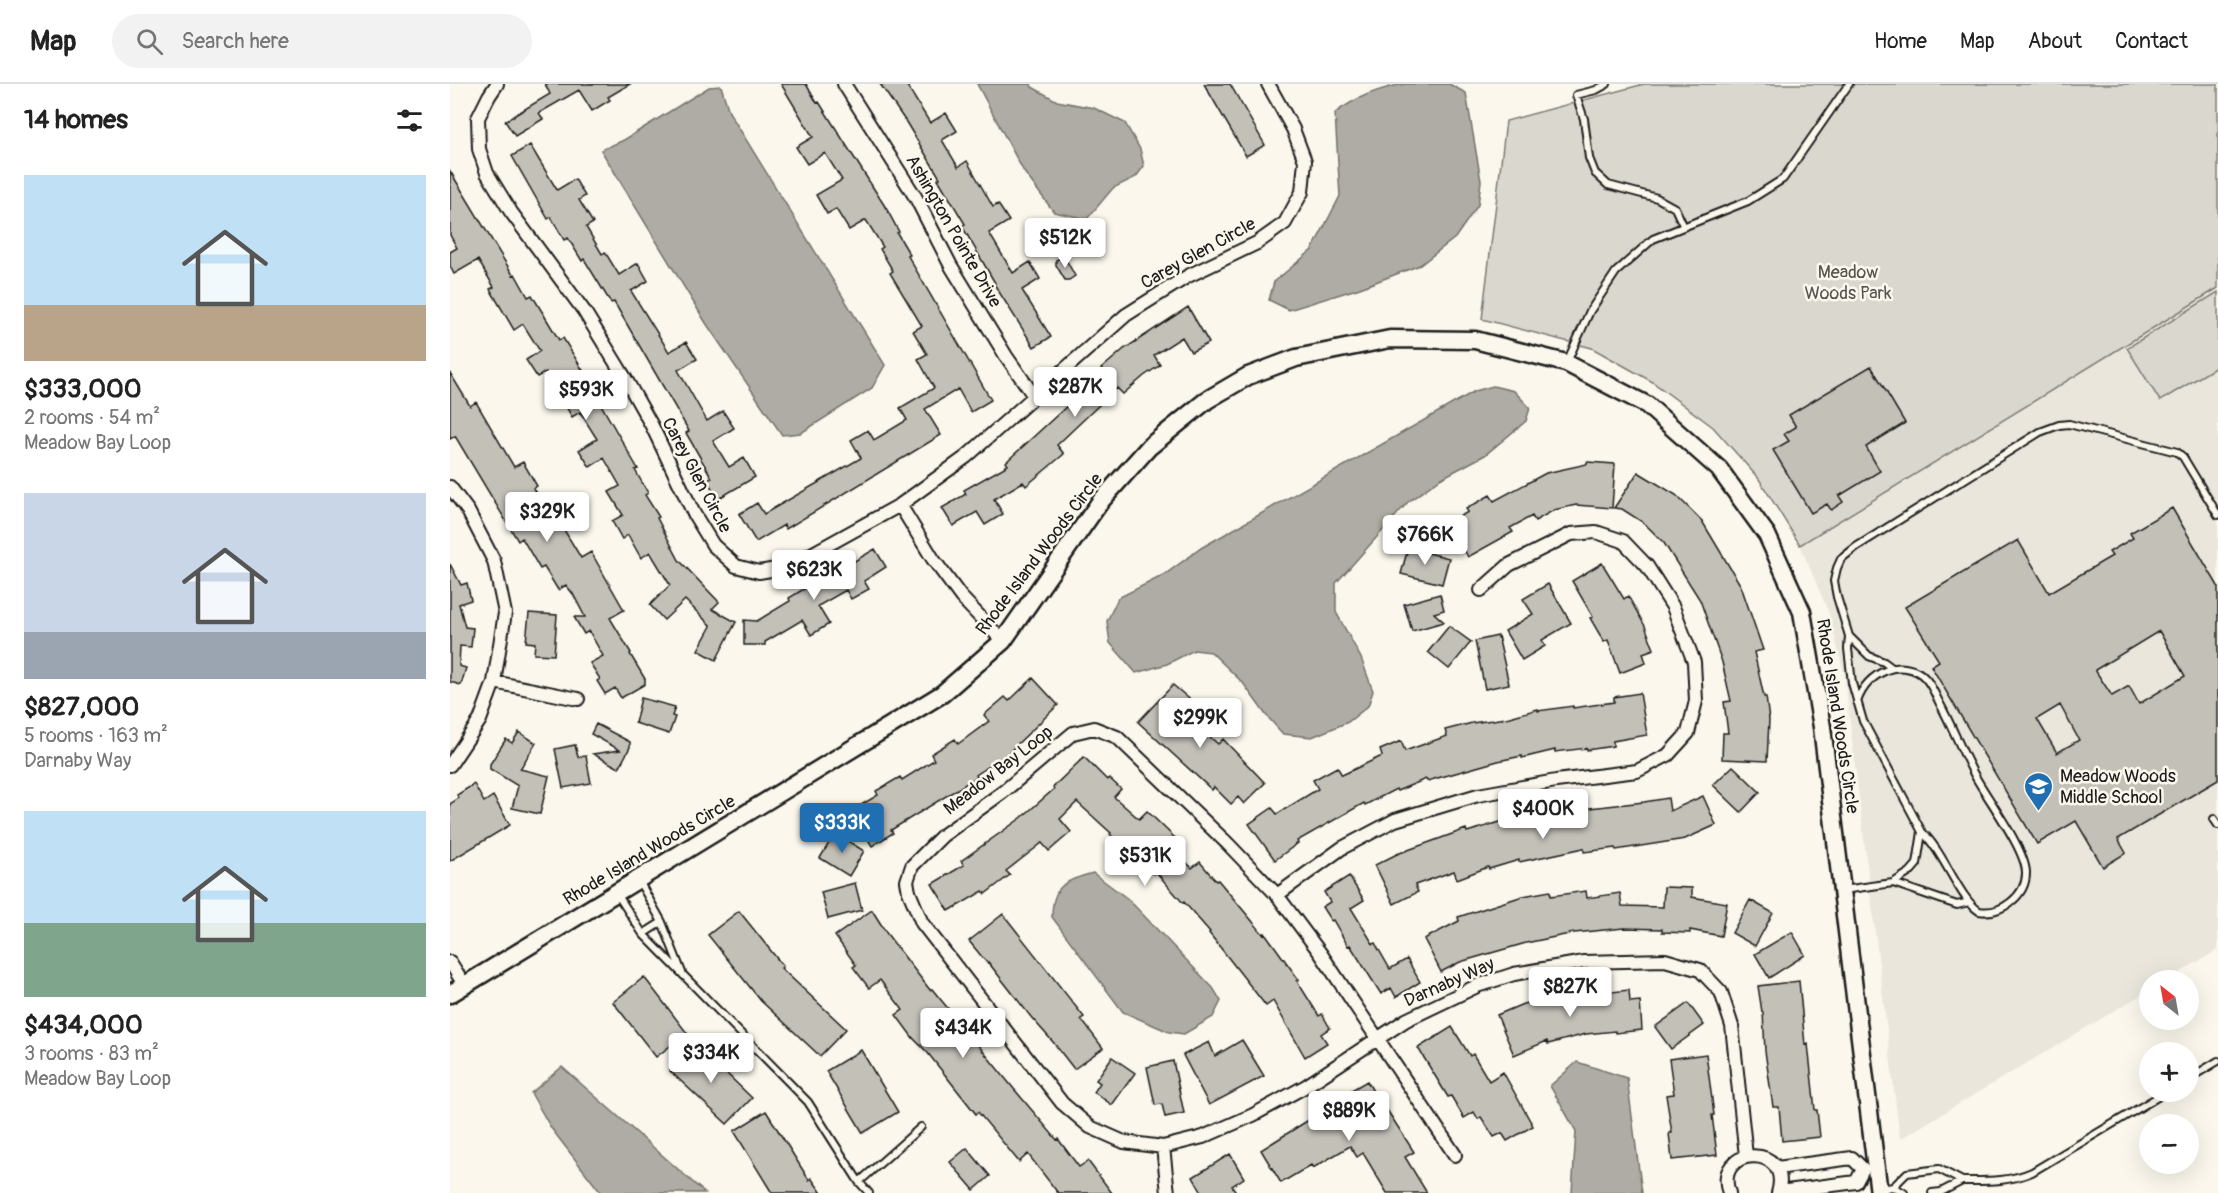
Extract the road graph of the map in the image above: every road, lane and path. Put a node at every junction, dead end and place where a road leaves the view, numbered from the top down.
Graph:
1 (497, 84) edge
2 (844, 84) edge
3 (1268, 84) edge
4 (1607, 84) edge
5 (1849, 84) edge
6 (1683, 225) junction
7 (1566, 363) junction
8 (1034, 396) junction
9 (450, 487) edge
10 (900, 505) junction
11 (2218, 515) edge
12 (1480, 590) dead end
13 (1849, 636) junction
14 (1003, 640) junction
15 (1892, 668) junction
16 (494, 682) junction
17 (578, 699) dead end
18 (1857, 702) junction
19 (450, 765) edge
20 (1922, 832) junction
21 (639, 879) junction
22 (1893, 883) junction
23 (1843, 890) junction
24 (616, 893) junction
25 (1277, 895) junction
26 (1969, 902) junction
27 (662, 922) junction
28 (643, 934) junction
29 (450, 962) edge
30 (684, 978) junction
31 (457, 990) edge
32 (1378, 1039) junction
33 (2218, 1061) edge
34 (2199, 1072) edge
35 (2149, 1102) edge
36 (921, 1127) dead end
37 (1163, 1147) junction
38 (1455, 1155) dead end
39 (1746, 1156) junction
40 (1777, 1168) junction
41 (1869, 1168) junction
42 (1962, 1181) junction
43 (859, 1182) junction
44 (1884, 1189) edge
45 (869, 1193) edge
46 (1168, 1193) edge
47 (1729, 1193) edge
48 (1779, 1193) edge
49 (1904, 1193) edge
50 (1932, 1193) edge

1 - 10 street, Carey Glen Circle
2 - 8 street, Ashington Pointe Drive
3 - 8 street, Carey Glen Circle
4 - 6 lane
5 - 6 lane
6 - 7 lane
7 - 14 street, Rhode Island Woods Circle
7 - 23 street, Rhode Island Woods Circle
8 - 10 street, Carey Glen Circle
9 - 16 street
10 - 14 street
11 - 13 lane
12 - 25 street
13 - 15 lane
13 - 18 lane
14 - 21 street, Rhode Island Woods Circle
15 - 18 lane
15 - 26 lane
16 - 17 street
16 - 19 street
18 - 20 lane
20 - 22 lane
20 - 26 lane
21 - 24 street, Rhode Island Woods Circle
21 - 27 lane
22 - 23 lane
22 - 26 lane
23 - 41 street, Rhode Island Woods Circle
24 - 28 lane
24 - 31 street, Rhode Island Woods Circle
25 - 32 street, Meadow Bay Loop
25 - 37 street, Meadow Bay Loop
27 - 28 lane
27 - 30 lane
28 - 30 lane
29 - 31 street
30 - 43 lane
32 - 37 street, Darnaby Way
32 - 38 street, Meadow Bay Loop
32 - 39 street, Darnaby Way
33 - 34 lane
35 - 42 lane
36 - 43 lane
37 - 46 street
39 - 40 street
39 - 47 street
40 - 41 street
40 - 48 street
41 - 44 street, Rhode Island Woods Circle
41 - 48 street
42 - 44 lane
42 - 50 lane
43 - 45 lane
44 - 49 lane

